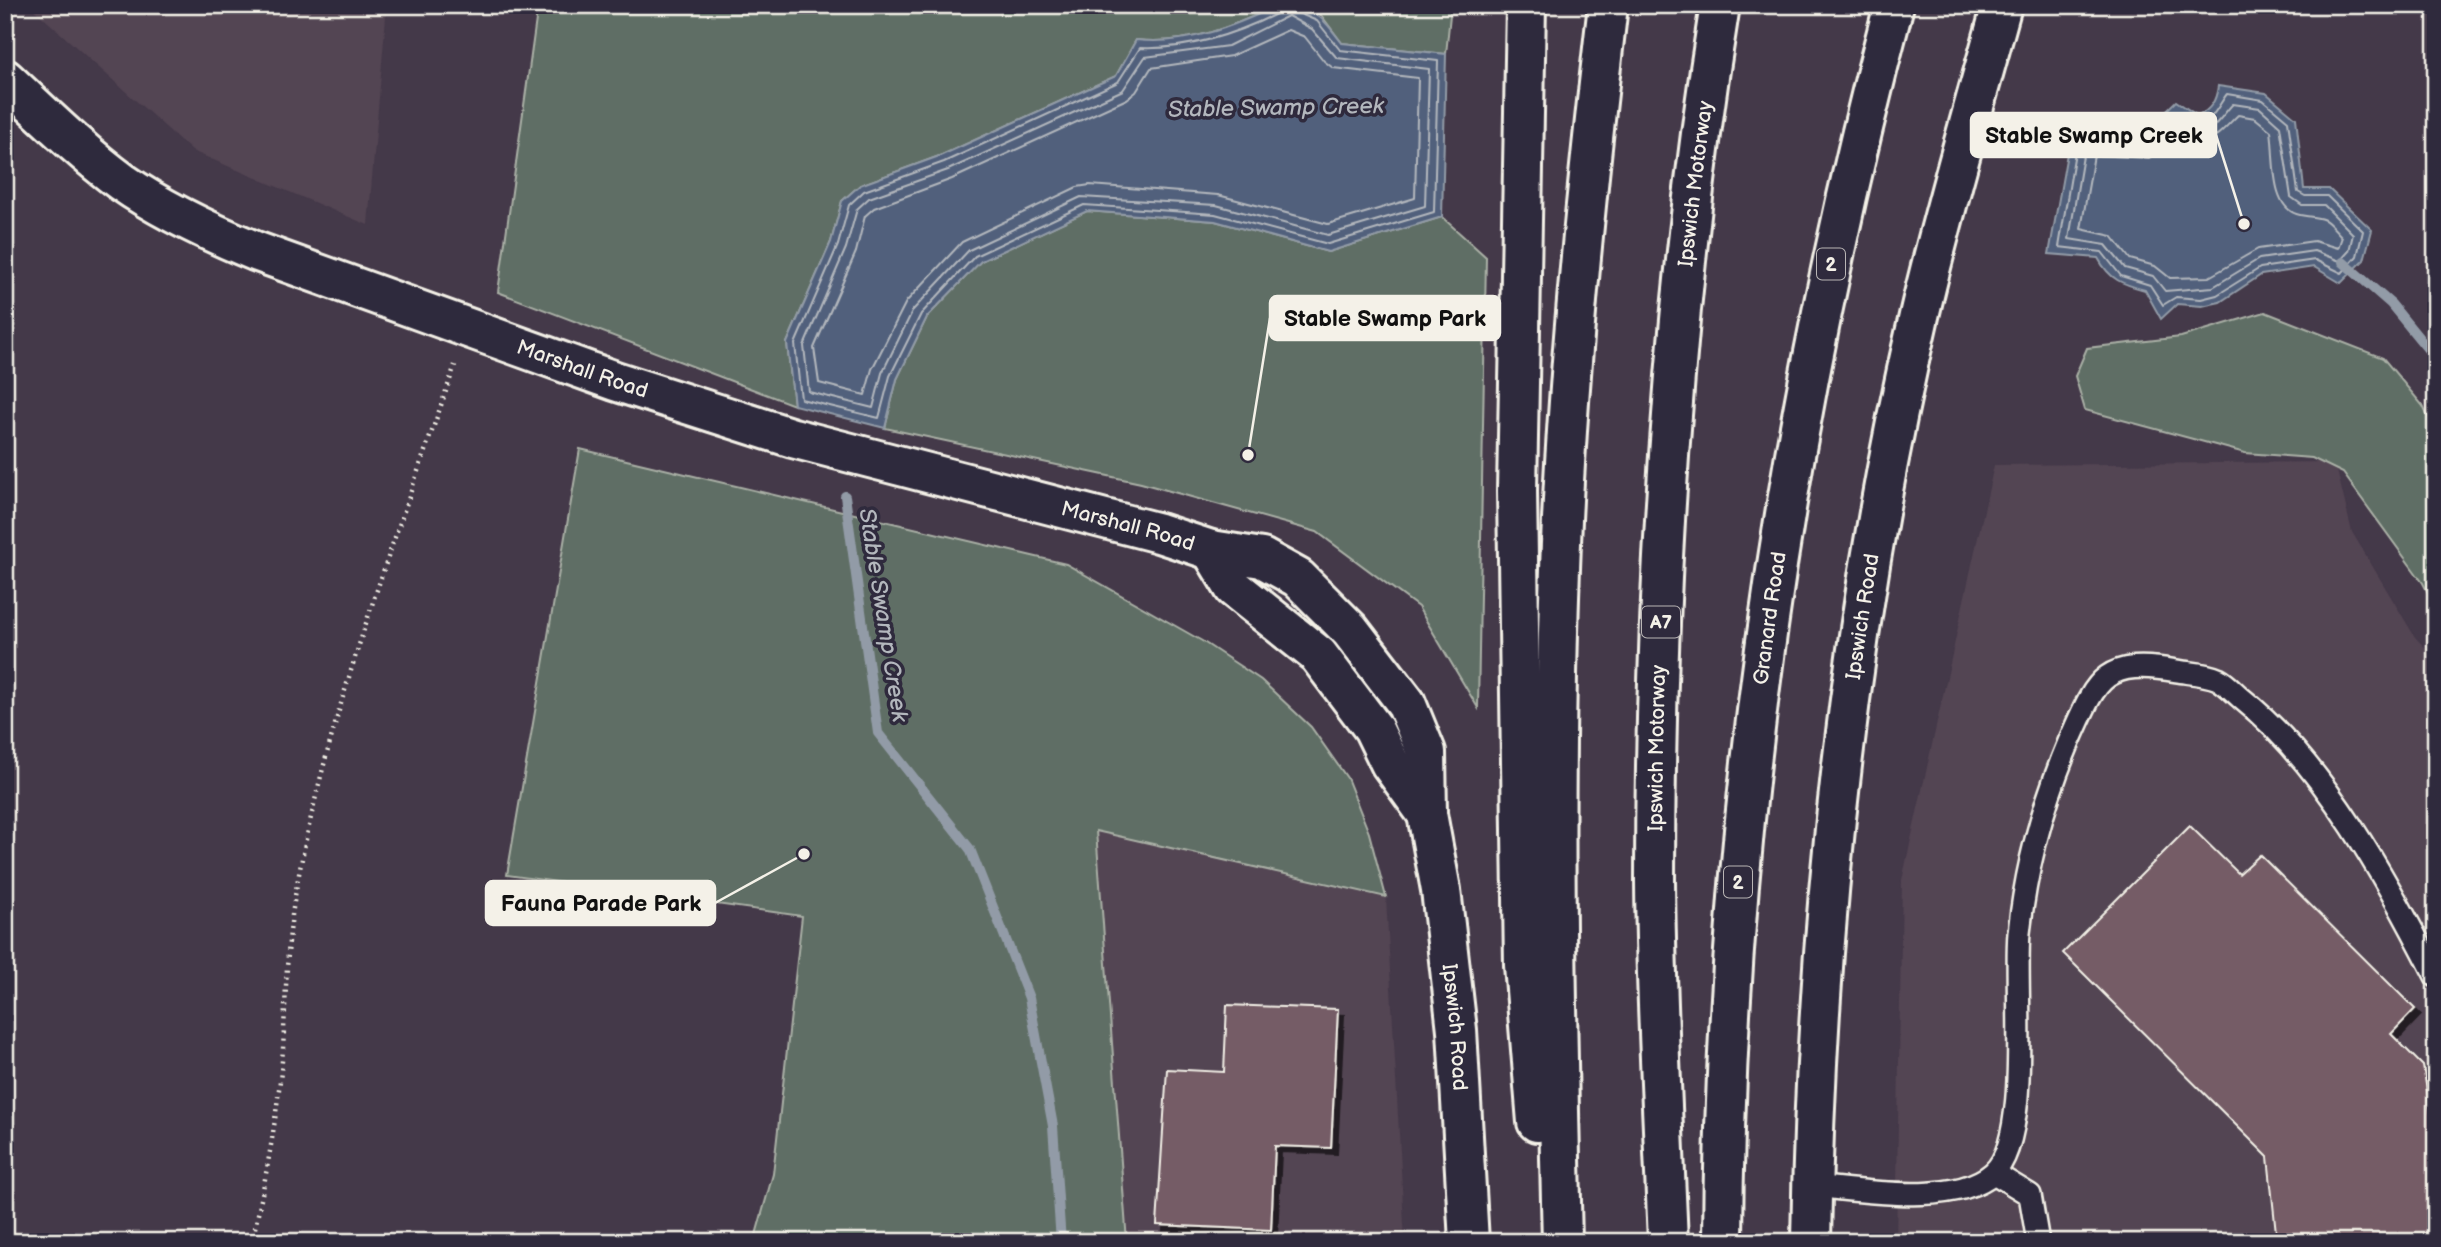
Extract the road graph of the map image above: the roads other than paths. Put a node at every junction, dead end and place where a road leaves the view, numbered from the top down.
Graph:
1 (1526, 5) edge
2 (1608, 5) edge
3 (1720, 5) edge
4 (1894, 5) edge
5 (2002, 5) edge
6 (5, 79) edge
7 (1427, 814) joint
8 (2436, 976) edge
9 (1994, 1172) junction
10 (1812, 1186) junction
11 (1469, 1242) edge
12 (1555, 1242) edge
13 (1562, 1242) edge
14 (1668, 1242) edge
15 (1723, 1242) edge
16 (1811, 1242) edge
17 (2038, 1242) edge

1 - 12 main road
2 - 13 main road
3 - 14 main road, Ipswich Motorway / A7
4 - 15 main road, Granard Road / 2
5 - 10 main road, Ipswich Road
6 - 7 main road, Marshall Road
7 - 11 main road, Ipswich Road
8 - 9 lane
9 - 10 lane
9 - 17 lane
10 - 16 main road, Ipswich Road

